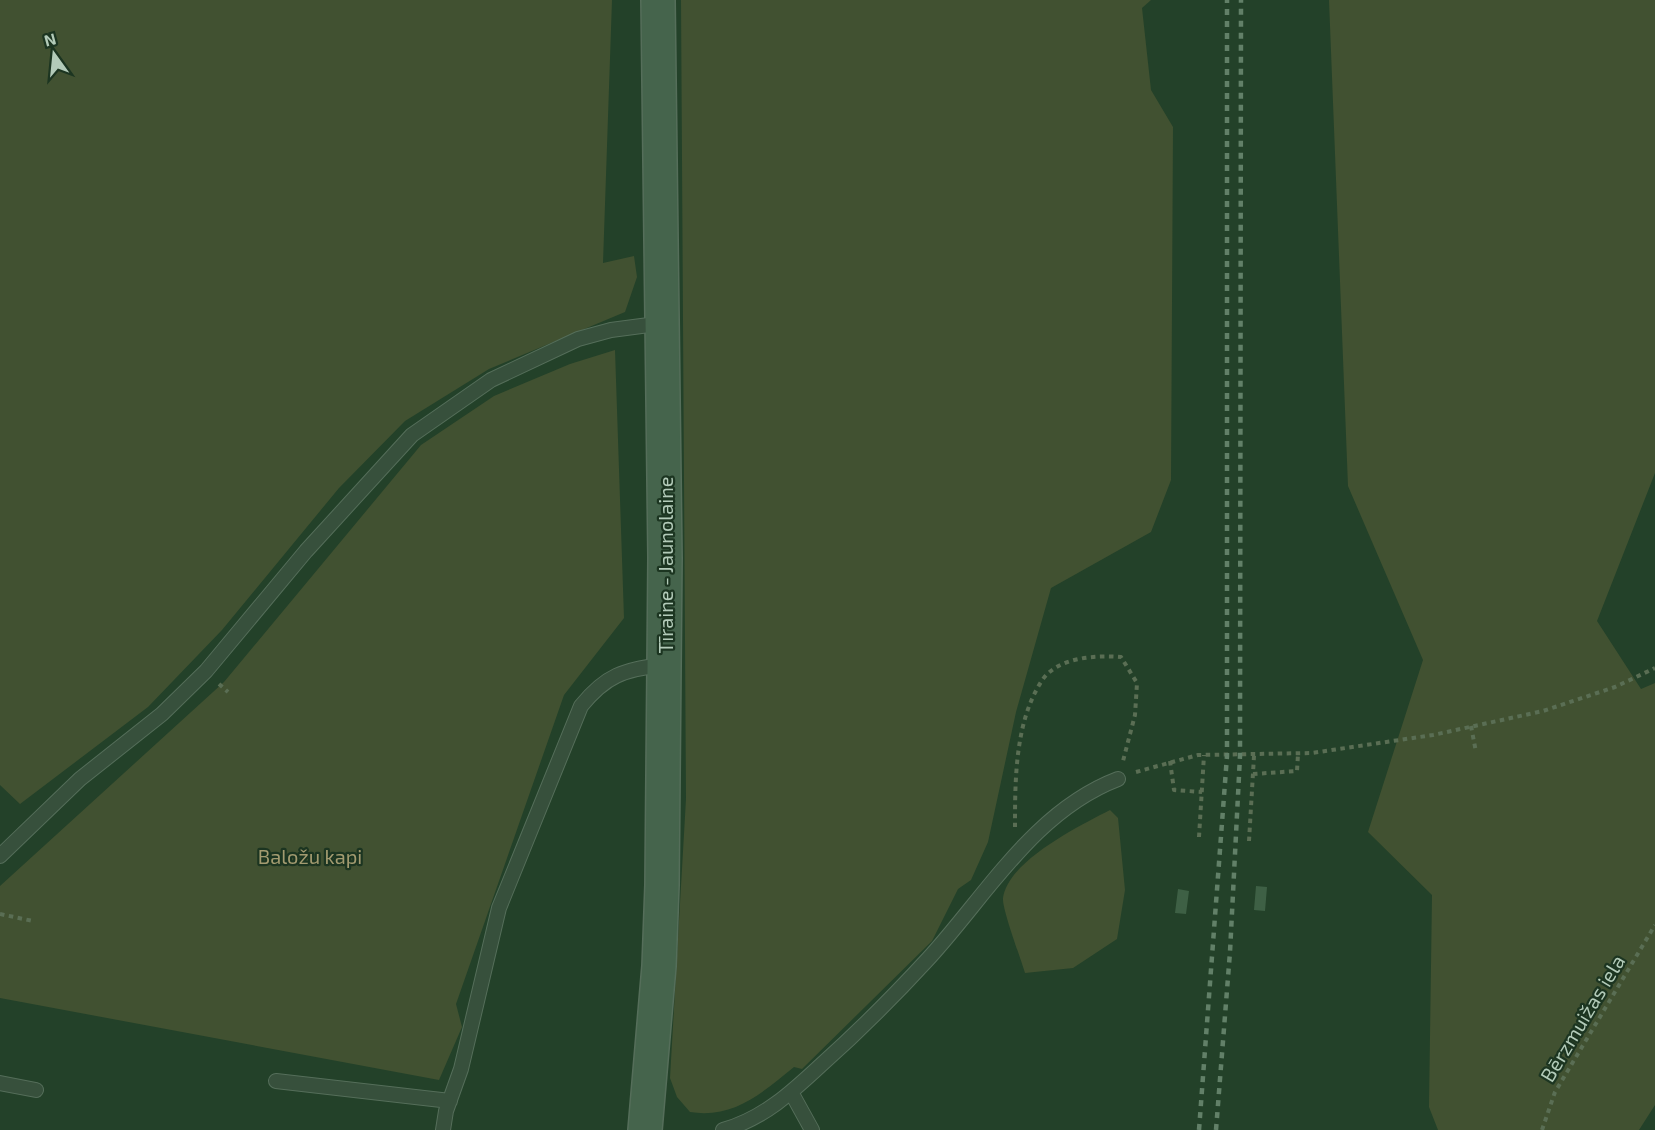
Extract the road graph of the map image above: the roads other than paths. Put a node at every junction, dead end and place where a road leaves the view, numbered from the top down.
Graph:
1 (658, 0) edge
2 (664, 323) junction
3 (664, 664) junction
4 (1118, 779) road end
5 (0, 856) edge
6 (276, 1081) dead end
7 (0, 1083) edge
8 (36, 1090) dead end
9 (792, 1092) junction
10 (450, 1101) junction
11 (443, 1130) edge
12 (645, 1130) edge
13 (723, 1130) edge
14 (812, 1130) edge

1 - 2 main road, Tīraine - Jaunolaine
2 - 3 main road, Tīraine - Jaunolaine
2 - 5 lane
3 - 10 lane
3 - 12 main road, Tīraine - Jaunolaine
4 - 9 lane
6 - 10 lane
7 - 8 lane
9 - 13 lane
9 - 14 lane
10 - 11 lane

